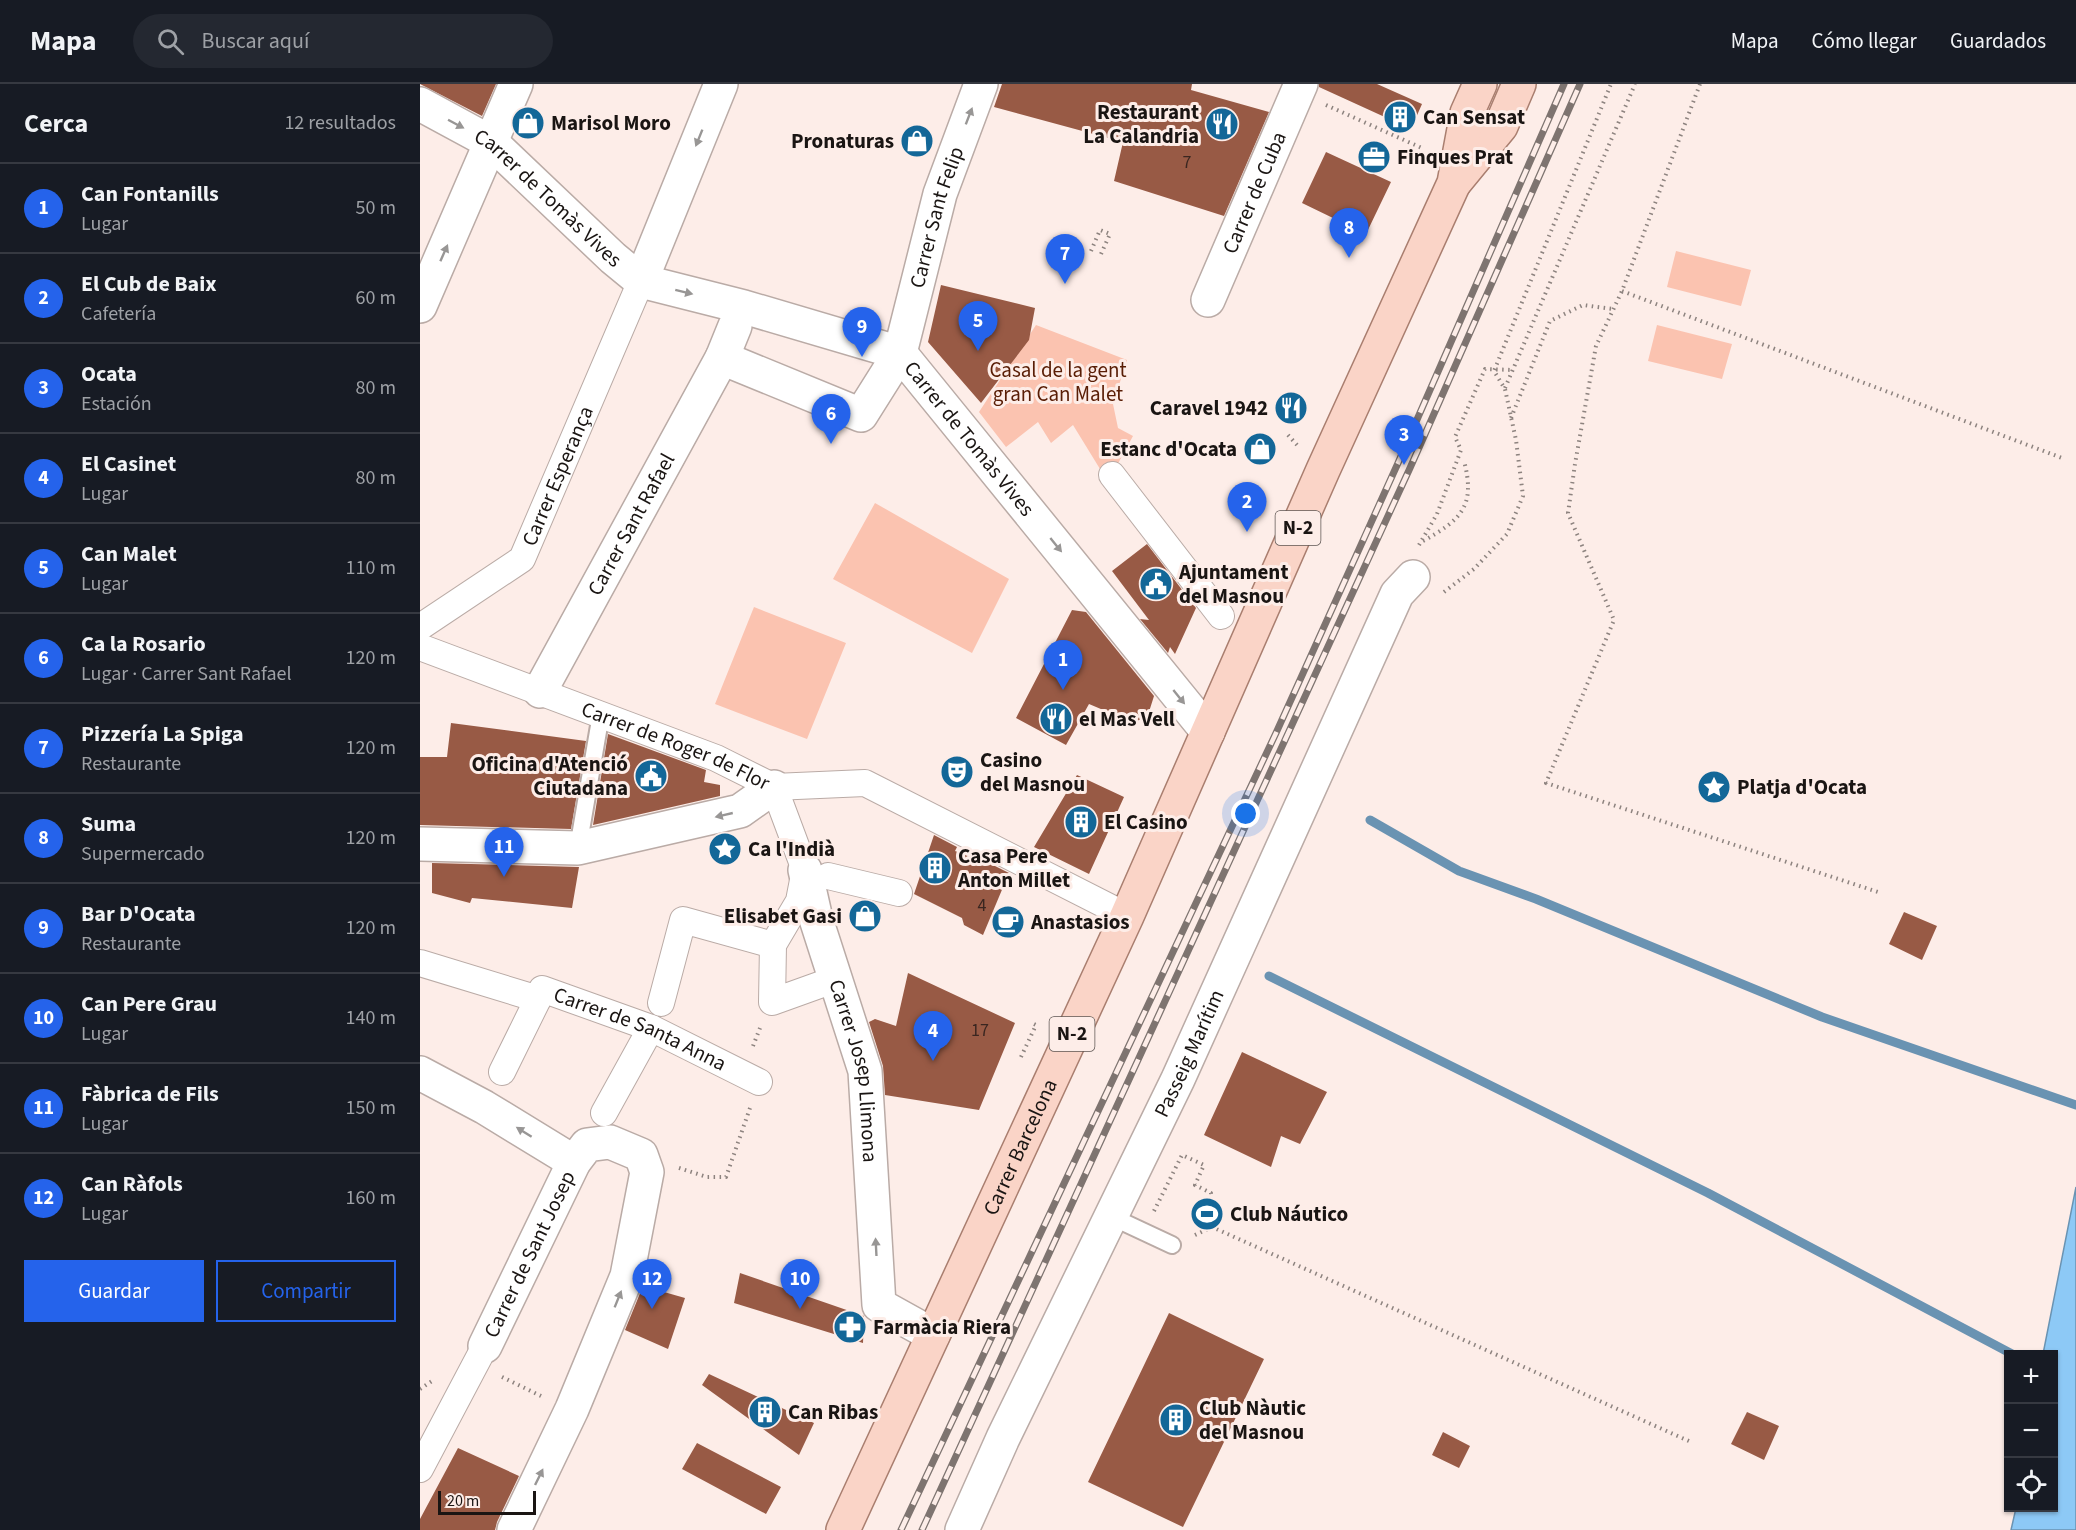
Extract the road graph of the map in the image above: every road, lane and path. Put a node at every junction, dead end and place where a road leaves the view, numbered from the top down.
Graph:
1 (516, 84) edge
2 (721, 84) edge
3 (981, 84) edge
4 (1480, 84) edge
5 (1510, 84) edge
6 (1519, 84) edge
7 (1611, 84) edge
8 (1635, 84) edge
9 (1700, 84) edge
10 (1293, 87) edge
11 (420, 104) edge
12 (1501, 126) junction
13 (492, 143) junction
14 (1424, 148) dead end
15 (1454, 183) junction
16 (1091, 251) dead end
17 (1101, 254) dead end
18 (641, 281) junction
19 (1622, 291) junction
20 (1208, 300) dead end
21 (420, 306) edge
22 (1613, 309) junction
23 (735, 326) dead end
24 (900, 353) junction
25 (722, 358) junction
26 (1513, 370) junction
27 (1494, 371) junction
28 (1505, 389) junction
29 (1510, 419) junction
30 (1287, 435) dead end
31 (1299, 448) dead end
32 (2062, 458) dead end
33 (1464, 461) dead end
34 (1112, 475) dead end
35 (1424, 587) joint
36 (1221, 616) dead end
37 (420, 627) edge
38 (420, 647) edge
39 (540, 691) junction
40 (601, 714) junction
41 (1208, 732) junction
42 (774, 787) junction
43 (420, 844) edge
44 (578, 848) junction
45 (817, 873) junction
46 (1878, 892) dead end
47 (899, 893) dead end
48 (1127, 916) junction
49 (773, 945) junction
50 (420, 963) edge
51 (836, 979) junction
52 (538, 999) junction
53 (772, 1002) junction
54 (661, 1003) dead end
55 (1032, 1023) dead end
56 (651, 1028) junction
57 (1022, 1057) dead end
58 (502, 1072) dead end
59 (420, 1073) edge
60 (759, 1082) junction
61 (604, 1113) dead end
62 (580, 1154) junction
63 (641, 1155) junction
64 (1182, 1155) dead end
65 (1110, 1216) junction
66 (1212, 1227) junction
67 (1172, 1245) joint
68 (933, 1335) junction
69 (489, 1359) junction
70 (550, 1400) dead end
71 (1691, 1442) dead end
72 (420, 1469) edge
73 (514, 1530) edge
74 (843, 1530) edge
75 (962, 1530) edge

1 - 13 street
2 -> 18 street
24 -> 3 street, Carrer Sant Felip
4 - 15 main road, N-2
5 - 12 main road, N-2
6 - 12 main road, N-2
7 - 27 path
8 - 26 path
9 - 19 path
10 - 14 path
10 - 20 street, Carrer de Cuba
11 -> 13 street, Carrer de Tomàs Vives
12 - 15 main road, N-2
13 - 18 street, Carrer de Tomàs Vives
21 -> 13 street
15 - 41 main road, N-2
16 - 17 path
18 -> 24 street, Carrer de Tomàs Vives
18 - 37 street, Carrer Esperança
19 - 22 path
19 - 32 path
22 - 29 path
22 - 46 path
23 - 25 street, Carrer Sant Rafael
24 - 25 street
24 -> 41 street, Carrer de Tomàs Vives
25 - 39 street, Carrer Sant Rafael
26 - 27 path
26 - 28 path
27 - 28 path
27 - 33 path
28 - 29 path
29 - 35 path
30 - 31 path
34 - 36 street
35 - 65 street, Passeig Marítim
38 - 39 street, Carrer de Roger de Flor
39 - 40 street, Carrer de Roger de Flor
40 - 42 street, Carrer de Roger de Flor
40 - 44 lane
41 - 48 main road, Carrer Barcelona / N-2
42 -> 44 street
42 - 45 street, Carrer Josep Llimona
42 - 48 street, Carrer de Roger de Flor
43 - 44 street
45 - 47 street
45 - 49 street
45 - 51 street, Carrer Josep Llimona
48 - 68 main road, Carrer Barcelona / N-2
49 - 53 street
49 - 54 street
50 - 52 street, Carrer de Santa Anna
51 - 53 street
68 -> 51 street, Carrer Josep Llimona
52 - 56 street, Carrer de Santa Anna
52 - 58 street
53 - 60 path
55 - 57 path
56 - 60 street, Carrer de Santa Anna
56 - 61 street
62 -> 59 street
60 - 63 path
62 - 63 street
62 - 69 street, Carrer de Sant Josep
73 -> 63 street
64 - 66 path
65 - 67 lane
65 - 75 street, Passeig Marítim
66 - 67 path
66 - 71 path
68 - 74 main road, Carrer Barcelona / N-2
69 - 70 path
69 - 72 street

